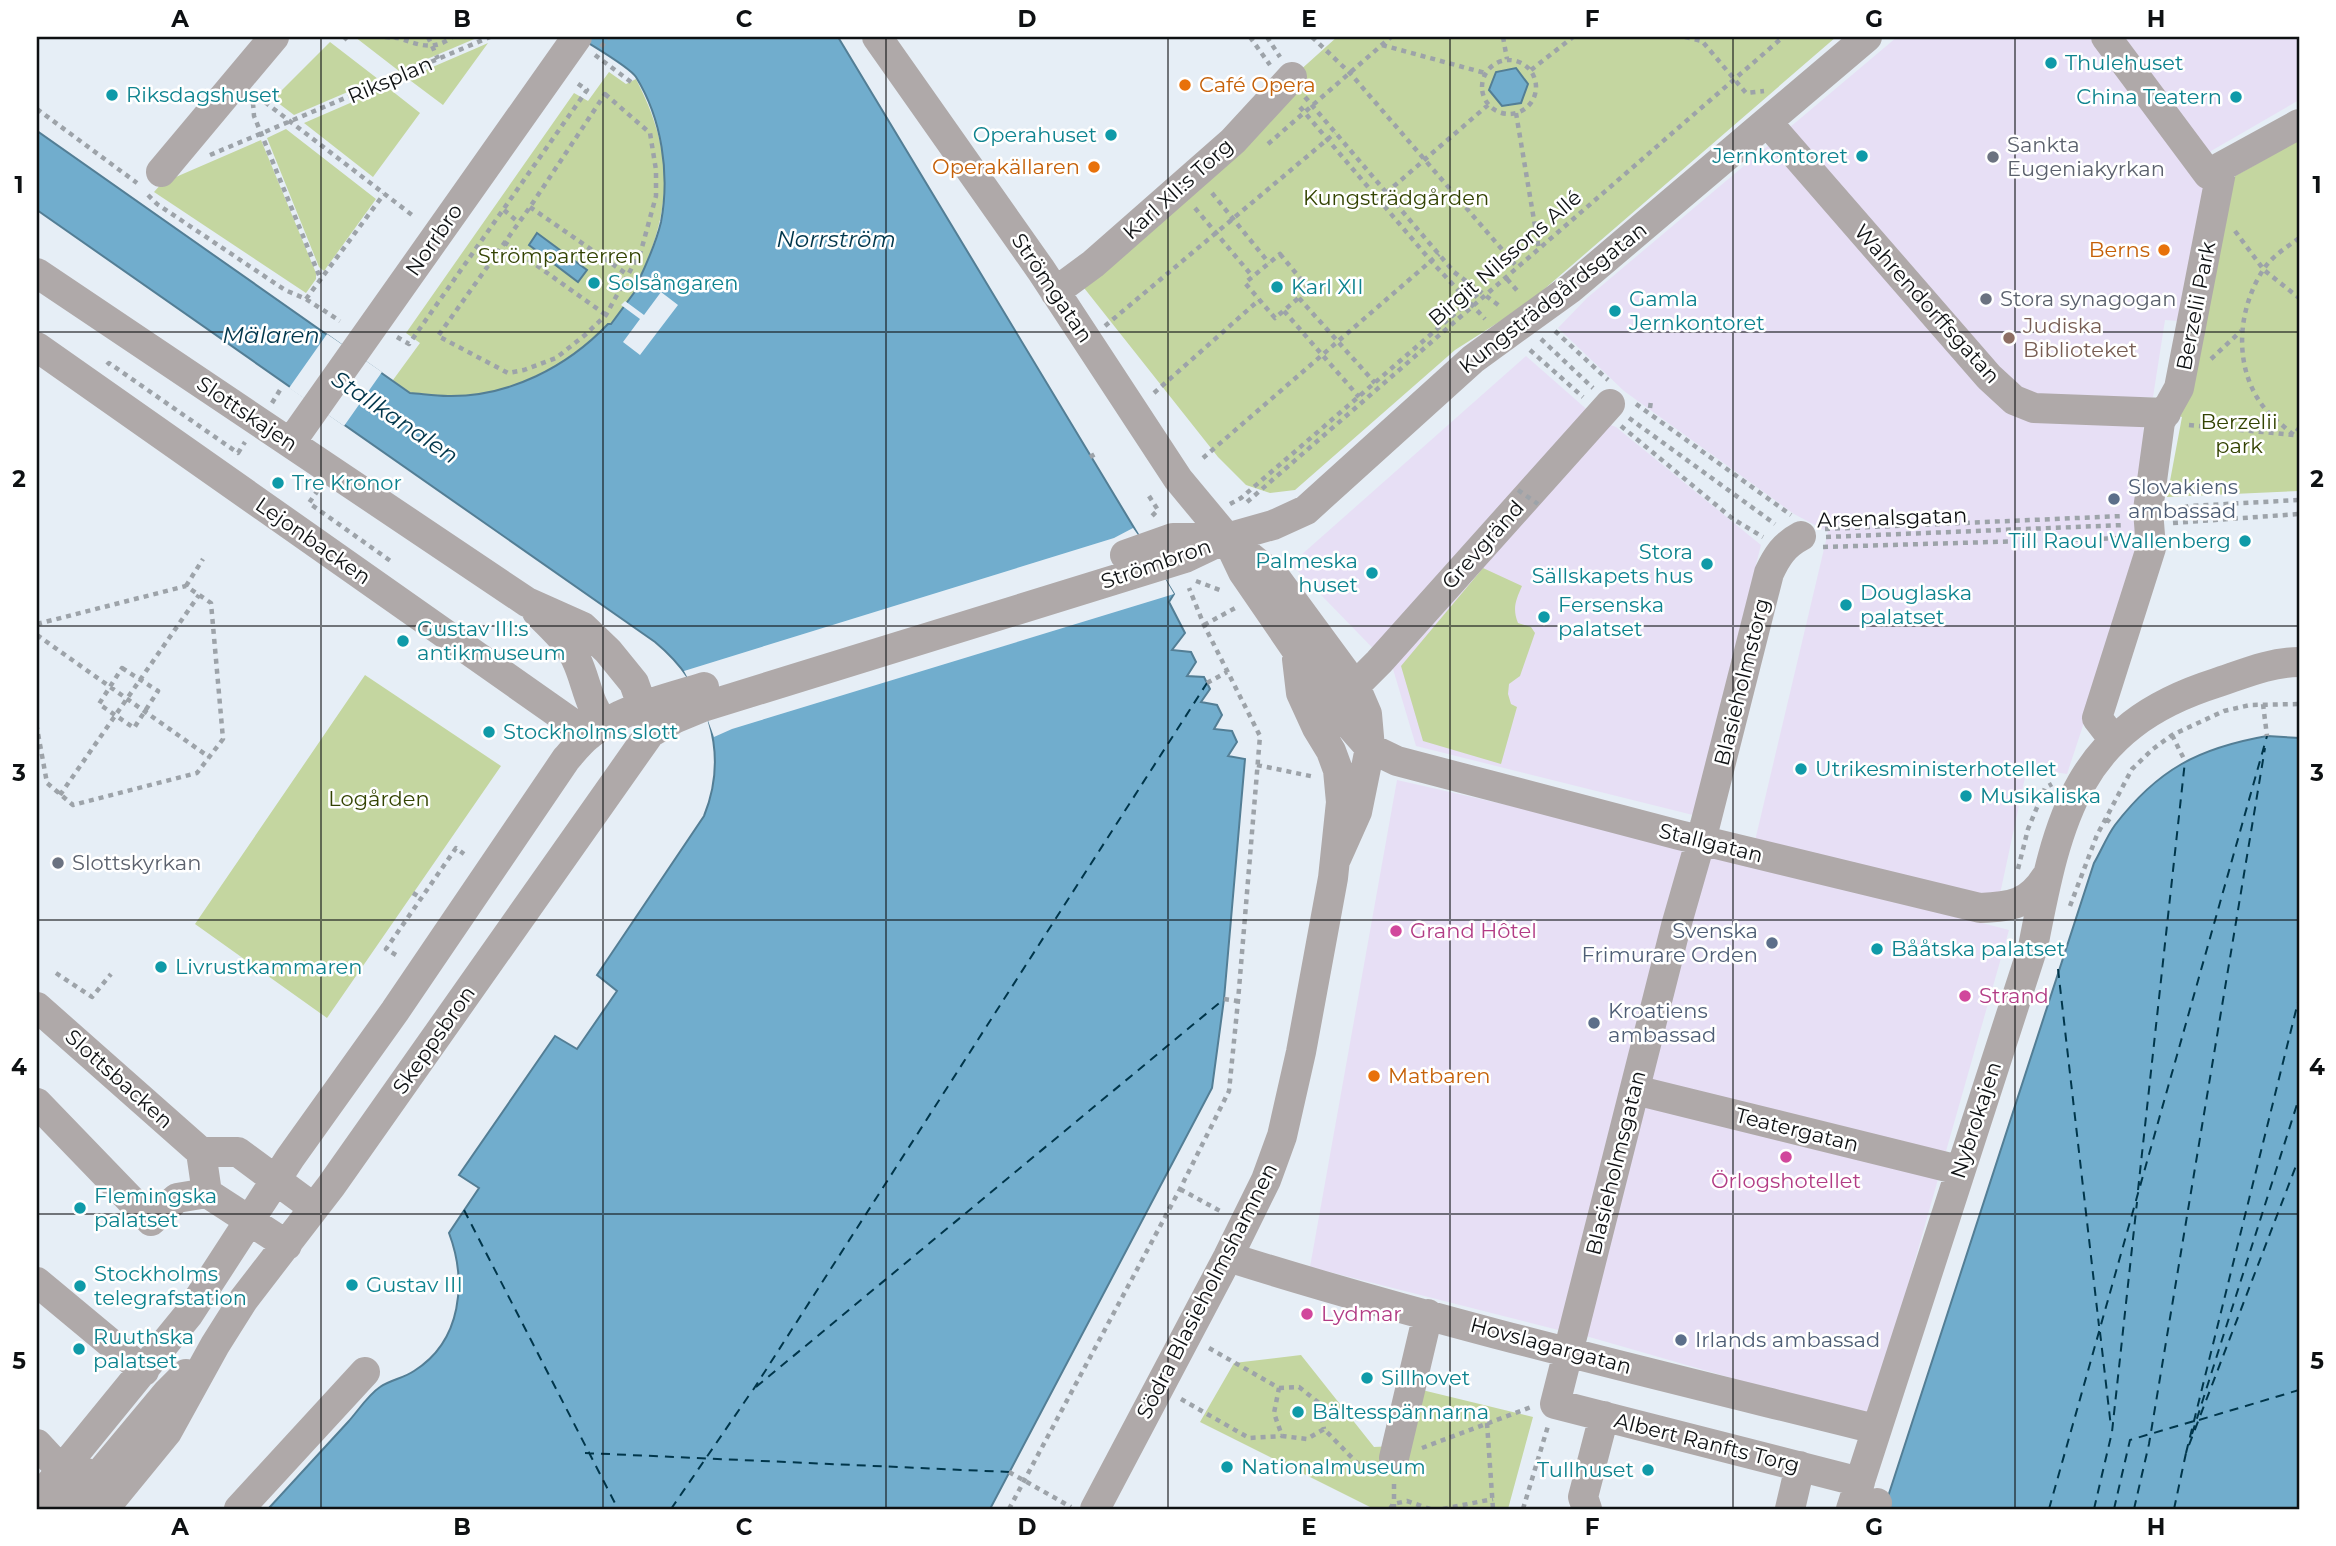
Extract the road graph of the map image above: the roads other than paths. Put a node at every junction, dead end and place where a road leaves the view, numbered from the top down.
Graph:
1 (274, 37) edge
2 (877, 37) edge
3 (1867, 37) edge
4 (2105, 37) edge
5 (586, 46) edge
6 (1288, 81) road end
7 (1768, 123) junction
8 (2299, 124) edge
9 (2215, 170) junction
10 (155, 178) road end
11 (37, 273) edge
12 (1055, 292) junction
13 (37, 347) edge
14 (1614, 401) road end
15 (2163, 418) junction
16 (291, 442) junction
17 (1802, 532) road end
18 (1227, 538) junction
19 (527, 602) junction
20 (1296, 652) junction
21 (2299, 662) edge
22 (2241, 675) junction
23 (2299, 679) edge
24 (1355, 686) junction
25 (656, 719) junction
26 (596, 730) junction
27 (2114, 740) junction
28 (1370, 748) junction
29 (1699, 841) junction
30 (1336, 859) junction
31 (2046, 877) junction
32 (37, 1007) edge
33 (1635, 1090) junction
34 (37, 1105) edge
35 (201, 1152) junction
36 (1959, 1170) junction
37 (276, 1180) junction
38 (207, 1193) junction
39 (314, 1208) junction
40 (250, 1221) junction
41 (287, 1245) junction
42 (1228, 1257) junction
43 (37, 1282) edge
44 (1428, 1314) junction
45 (188, 1315) junction
46 (215, 1345) junction
47 (1569, 1351) junction
48 (139, 1366) junction
49 (365, 1372) dead end
50 (1555, 1404) joint
51 (1604, 1416) junction
52 (1875, 1429) junction
53 (37, 1444) edge
54 (1394, 1458) dead end
55 (1800, 1466) junction
56 (62, 1471) junction
57 (37, 1500) edge
58 (1866, 1501) edge
59 (56, 1509) edge
60 (70, 1509) edge
61 (104, 1509) edge
62 (239, 1509) edge
63 (1095, 1509) edge
64 (1587, 1509) edge
65 (1790, 1509) edge

1 - 10 street
2 - 12 street, Strömgatan
3 - 7 street, Kungsträdgårdsgatan
4 - 9 street
5 - 16 street, Norrbro
6 - 12 street, Karl XII:s Torg
7 - 15 street, Wahrendorffsgatan
7 - 18 street, Kungsträdgårdsgatan
8 - 9 street
9 - 15 street, Berzelii Park
11 - 16 street, Slottskajen
12 - 18 street, Strömgatan
13 - 26 street, Lejonbacken
14 - 24 street, Grevgränd
15 - 27 street, Berzelii Park
16 - 19 street, Slottskajen
17 - 29 street, Blasieholmstorg
18 - 20 street, Södra Blasieholmshamnen
18 - 24 street, Södra Blasieholmshamnen
18 - 25 street, Strömbron
19 - 25 street, Slottskajen
19 - 26 street, Slottskajen
20 - 28 street, Södra Blasieholmshamnen
20 - 30 street, Södra Blasieholmshamnen
21 - 22 street, Nybrokajen
22 - 23 street
22 - 27 street, Nybrokajen
24 - 28 street, Södra Blasieholmshamnen
25 - 26 street
25 - 39 street, Skeppsbron
26 - 37 street
27 - 31 street, Nybrokajen
28 - 29 street, Stallgatan
28 - 30 street, Södra Blasieholmshamnen
29 - 31 street, Stallgatan
29 - 33 street, Blasieholmsgatan
30 - 42 street, Södra Blasieholmshamnen
31 - 36 street, Nybrokajen
32 - 35 street, Slottsbacken
33 - 36 street, Teatergatan
33 - 47 street, Blasieholmsgatan
34 - 38 street
35 - 37 street
35 - 38 street
36 - 52 street, Nybrokajen
37 - 39 street
37 - 40 street
38 - 40 street
39 - 41 street, Skeppsbron
40 - 41 street
40 - 45 street
41 - 46 street, Skeppsbron
42 - 44 street, Hovslagargatan
42 - 63 street, Södra Blasieholmshamnen
43 - 48 street
44 - 47 street, Hovslagargatan
44 - 54 street
45 - 48 street
45 - 59 street
46 - 60 street, Skeppsbron
46 - 61 street, Skeppsbron
47 - 50 street, Blasieholmsgatan
47 - 52 street, Hovslagargatan
48 - 56 street
49 - 62 street
50 - 51 street, Albert Ranfts Torg
51 - 55 street, Albert Ranfts Torg
51 - 64 street
52 - 58 street, Nybrokajen
53 - 56 street
55 - 58 street, Albert Ranfts Torg
55 - 65 street
56 - 57 street

